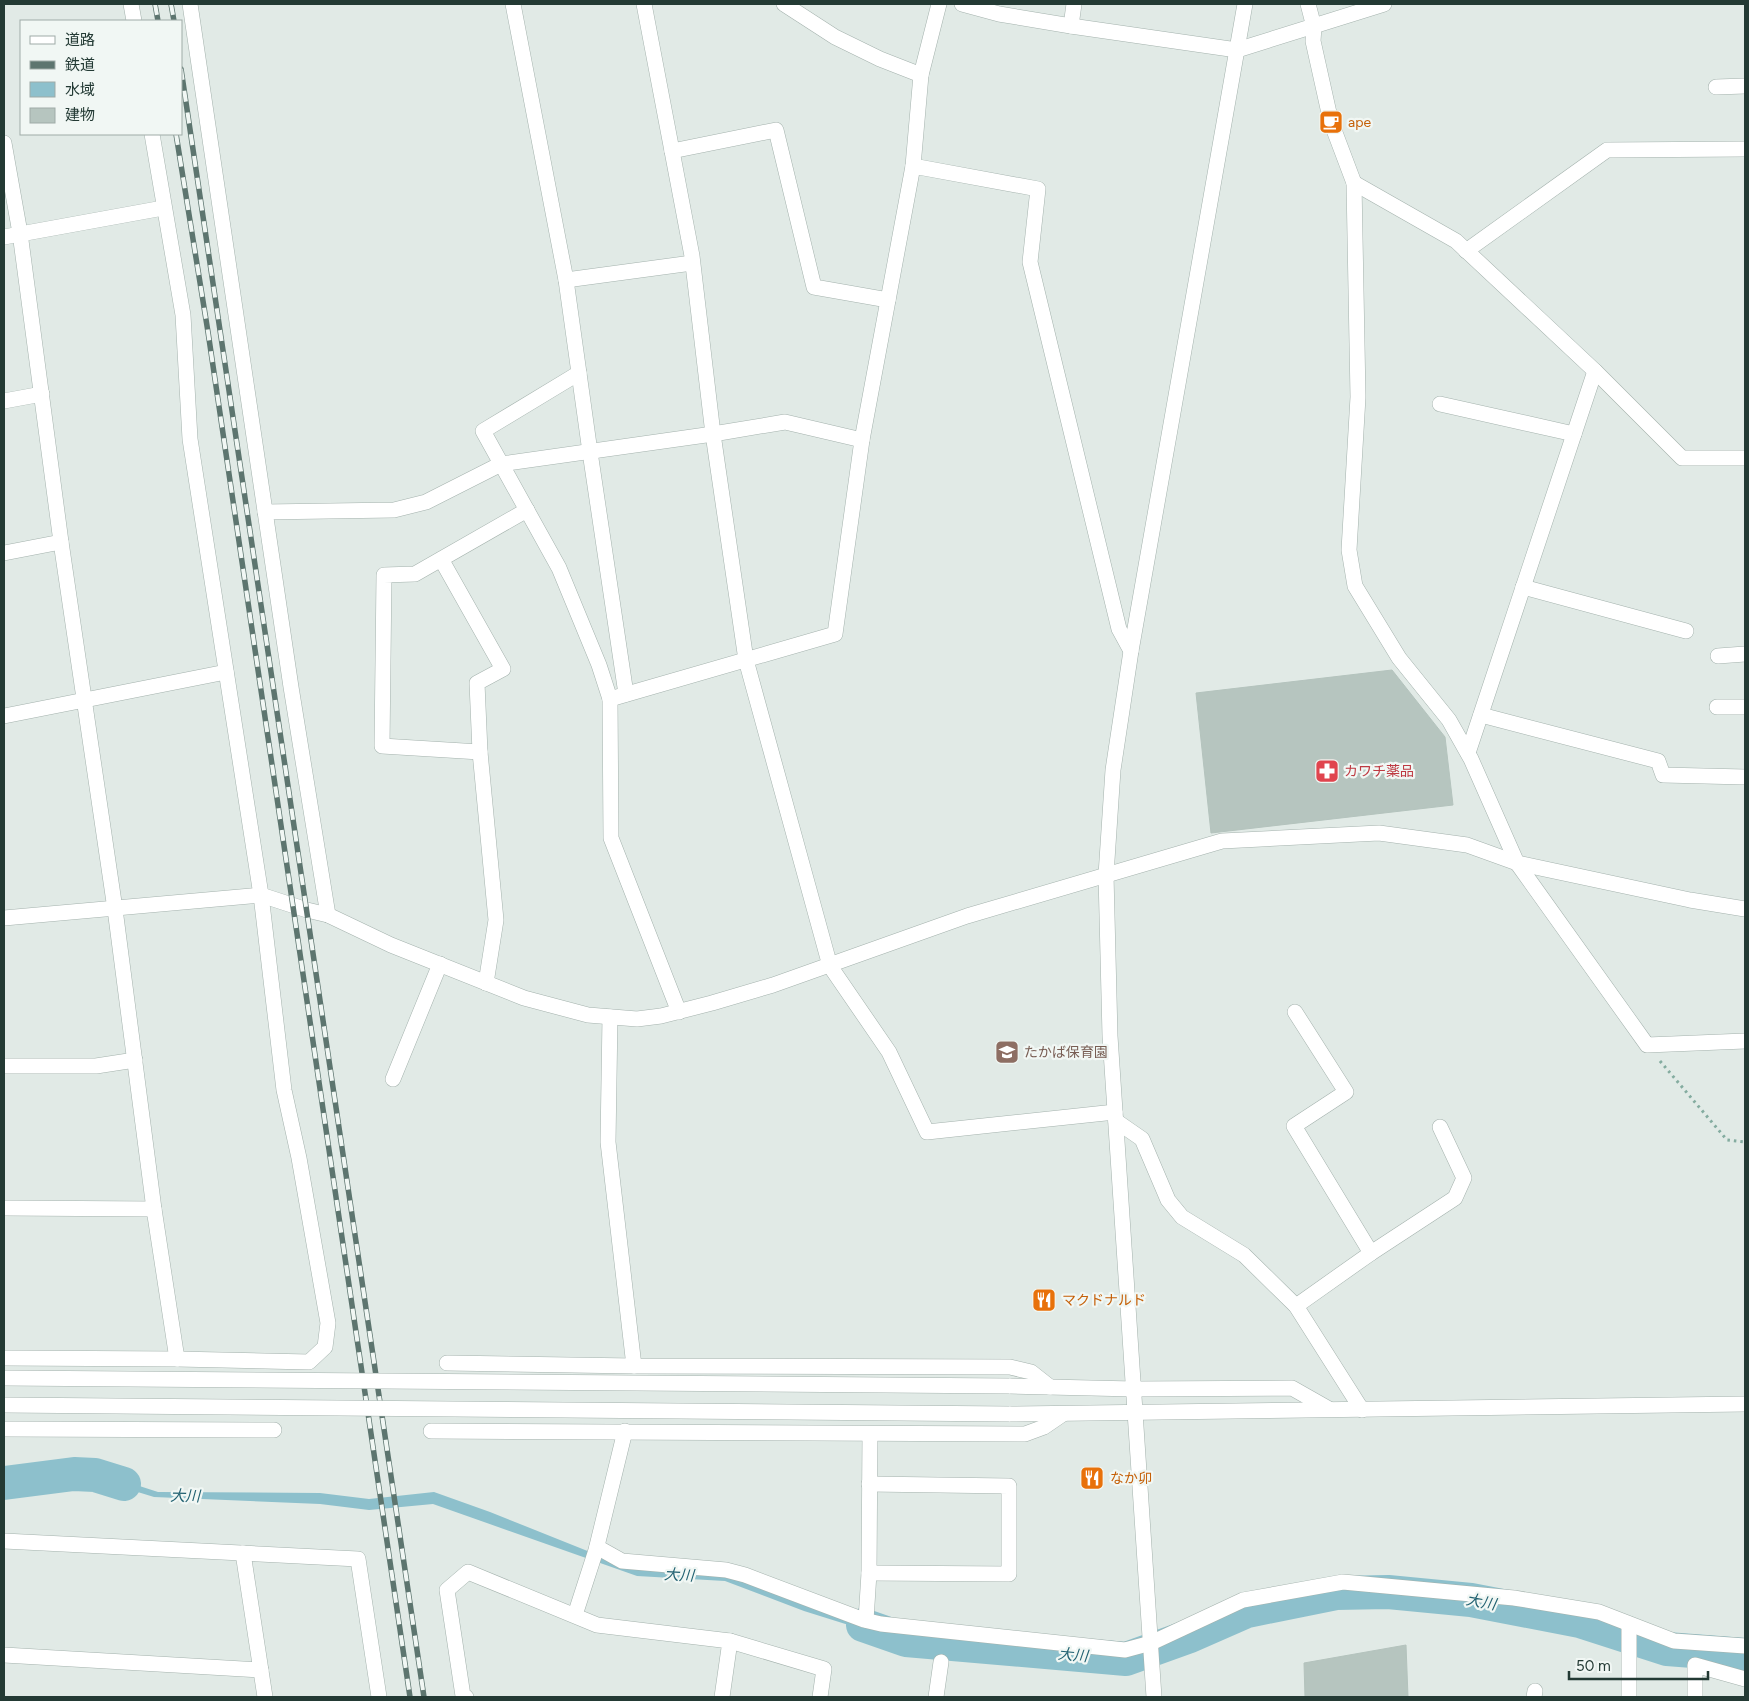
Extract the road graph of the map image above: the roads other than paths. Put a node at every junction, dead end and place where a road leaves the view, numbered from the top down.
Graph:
1 (131, 4) edge
2 (190, 4) edge
3 (512, 4) edge
4 (644, 4) edge
5 (784, 4) edge
6 (939, 4) edge
7 (962, 4) edge
8 (1074, 4) edge
9 (1245, 4) edge
10 (1308, 4) edge
11 (1384, 4) edge
12 (134, 20) edge
13 (1071, 26) junction
14 (1314, 27) junction
15 (1237, 50) junction
16 (921, 75) junction
17 (1745, 86) edge
18 (1716, 87) dead end
19 (152, 135) edge
20 (4, 143) edge
21 (1745, 149) edge
22 (672, 151) junction
23 (913, 166) junction
24 (1354, 183) junction
25 (163, 208) junction
26 (20, 233) junction
27 (4, 237) edge
28 (1466, 251) junction
29 (692, 263) junction
30 (566, 280) junction
31 (888, 300) junction
32 (1595, 371) junction
33 (579, 374) junction
34 (42, 394) junction
35 (4, 401) edge
36 (1440, 404) dead end
37 (713, 434) junction
38 (1574, 434) junction
39 (862, 440) junction
40 (590, 452) junction
41 (1745, 458) edge
42 (502, 464) junction
43 (527, 510) junction
44 (265, 512) junction
45 (61, 542) junction
46 (4, 553) edge
47 (441, 559) junction
48 (1523, 587) junction
49 (1686, 632) dead end
50 (1131, 651) junction
51 (1745, 654) edge
52 (1718, 656) dead end
53 (746, 660) junction
54 (226, 672) junction
55 (626, 694) junction
56 (85, 699) junction
57 (610, 699) junction
58 (1717, 707) dead end
59 (1745, 707) edge
60 (1481, 714) junction
61 (4, 716) edge
62 (480, 752) junction
63 (1468, 753) junction
64 (1745, 777) edge
65 (1517, 863) junction
66 (1106, 875) junction
67 (260, 895) junction
68 (115, 909) junction
69 (1745, 910) edge
70 (328, 915) junction
71 (4, 918) edge
72 (440, 964) junction
73 (830, 966) junction
74 (486, 983) junction
75 (679, 1012) junction
76 (1295, 1012) dead end
77 (610, 1017) junction
78 (1745, 1041) edge
79 (135, 1060) junction
80 (4, 1066) edge
81 (393, 1079) dead end
82 (1115, 1116) junction
83 (1440, 1127) dead end
84 (4, 1208) edge
85 (154, 1208) junction
86 (1371, 1253) junction
87 (1296, 1306) junction
88 (4, 1358) edge
89 (177, 1359) junction
90 (447, 1363) dead end
91 (634, 1366) junction
92 (4, 1378) edge
93 (1050, 1387) junction
94 (1134, 1388) junction
95 (1745, 1404) edge
96 (4, 1405) edge
97 (1330, 1410) junction
98 (1362, 1410) junction
99 (1135, 1411) junction
100 (1063, 1414) junction
101 (4, 1429) edge
102 (274, 1430) dead end
103 (431, 1431) dead end
104 (625, 1431) junction
105 (870, 1434) junction
106 (869, 1484) junction
107 (4, 1540) edge
108 (595, 1553) junction
109 (243, 1554) junction
110 (869, 1573) junction
111 (575, 1615) junction
112 (866, 1620) junction
113 (1629, 1624) junction
114 (730, 1641) junction
115 (1151, 1643) junction
116 (1745, 1646) edge
117 (4, 1655) edge
118 (941, 1662) dead end
119 (261, 1670) junction
120 (1745, 1679) edge
121 (265, 1697) edge
122 (379, 1697) edge
123 (466, 1697) edge
124 (722, 1697) edge
125 (820, 1697) edge
126 (936, 1697) edge
127 (1154, 1697) edge
128 (1628, 1697) edge
129 (1695, 1697) edge

1 - 12 street
2 - 44 street
3 - 30 street
4 - 22 street
5 - 16 street
6 - 16 street
7 - 13 street
8 - 13 street
9 - 15 street
10 - 14 street
11 - 14 street
13 - 15 street
14 - 15 street
14 - 24 street
15 - 50 street
16 - 23 street
17 - 18 street
19 - 25 street
20 - 26 street
21 - 28 street
22 - 29 street
22 - 31 street
23 - 31 street
23 - 50 street
24 - 28 street
24 - 63 street
25 - 26 street
25 - 54 street
26 - 27 street
26 - 34 street
28 - 32 street
29 - 30 street
29 - 37 street
30 - 33 street
31 - 39 street
32 - 38 street
32 - 41 street
33 - 40 street
33 - 42 street
34 - 35 street
34 - 45 street
36 - 38 street
37 - 39 street
37 - 40 street
37 - 53 street
38 - 48 street
39 - 53 street
40 - 42 street
40 - 55 street
42 - 43 street
42 - 44 street
43 - 47 street
43 - 57 street
44 - 70 street
45 - 46 street
45 - 56 street
47 - 62 street
47 - 62 street
48 - 49 street
48 - 60 street
50 - 66 street
51 - 52 street
53 - 55 street
53 - 73 street
54 - 56 street
54 - 67 street
55 - 57 street
56 - 61 street
56 - 68 street
57 - 75 street
58 - 59 street
60 - 63 street
60 - 64 street
62 - 74 street
63 - 65 street
65 - 66 street
65 - 69 street
65 - 78 street
66 - 73 street
66 - 82 street
67 - 68 street
67 - 70 street
67 - 89 street
68 - 71 street
68 - 79 street
70 - 72 street
72 - 74 street
72 - 81 street
73 - 75 street
73 - 82 street
74 - 77 street
75 - 77 street
76 - 86 street
77 - 91 street
79 - 80 street
79 - 85 street
82 - 87 street
82 - 94 street
83 - 86 street
84 - 85 street
85 - 89 street
86 - 87 street
87 - 98 street
88 - 89 street
90 - 91 street
91 - 93 street
92 - 93 street, bridge
93 - 94 street
94 - 97 street
94 - 99 street
95 - 98 street
96 - 100 street, bridge
97 - 98 street
97 - 99 street
99 - 100 street
99 - 115 street
100 - 105 street
101 - 102 street
103 - 104 street
104 - 105 street
104 - 108 street
105 - 106 street
106 - 110 street
106 - 110 street
107 - 109 street
108 - 111 street
108 - 112 street
109 - 119 street
109 - 122 street
110 - 112 street
111 - 114 street
111 - 123 street
112 - 115 street
113 - 115 street
113 - 116 street
113 - 128 street
114 - 124 street
114 - 125 street
115 - 127 street
117 - 119 street
118 - 126 street
119 - 121 street
120 - 129 street

